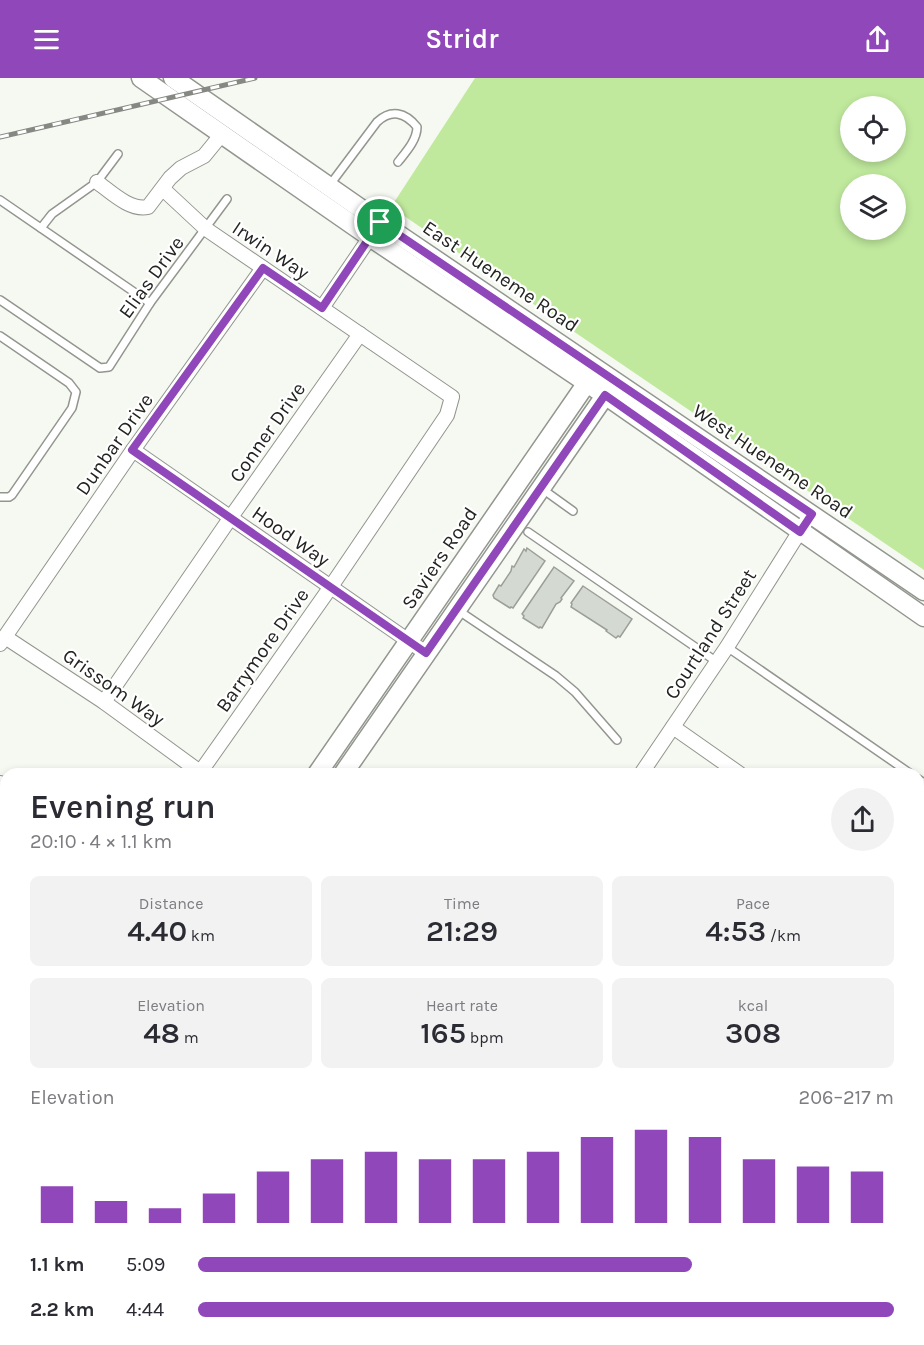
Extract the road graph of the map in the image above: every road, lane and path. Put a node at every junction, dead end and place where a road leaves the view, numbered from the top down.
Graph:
1 (141, 78) edge
2 (173, 78) edge
3 (222, 134) junction
4 (276, 150) junction
5 (118, 154) dead end
6 (398, 162) dead end
7 (98, 182) junction
8 (329, 186) junction
9 (163, 189) junction
10 (227, 199) dead end
11 (0, 200) edge
12 (41, 228) junction
13 (206, 229) junction
14 (375, 229) junction
15 (263, 268) junction
16 (0, 300) edge
17 (150, 303) junction
18 (322, 308) junction
19 (360, 334) junction
20 (0, 336) edge
21 (597, 368) junction
22 (587, 383) junction
23 (610, 388) junction
24 (452, 397) joint
25 (132, 450) junction
26 (541, 488) junction
27 (0, 497) edge
28 (573, 511) dead end
29 (812, 514) junction
30 (231, 517) junction
31 (528, 532) dead end
32 (800, 532) junction
33 (330, 588) junction
34 (924, 591) edge
35 (457, 609) junction
36 (924, 616) edge
37 (2, 640) edge
38 (409, 641) junction
39 (727, 647) junction
40 (426, 653) junction
41 (717, 662) junction
42 (104, 702) junction
43 (673, 727) junction
44 (617, 740) dead end
45 (192, 768) edge
46 (203, 768) edge
47 (321, 768) edge
48 (347, 768) edge
49 (644, 768) edge
50 (731, 768) edge
51 (902, 768) edge

1 - 3 main road, East Hueneme Road
2 - 4 main road, East Hueneme Road
3 - 4 main road
3 - 9 street
3 - 14 main road, East Hueneme Road
4 - 8 main road, East Hueneme Road
5 - 7 lane
6 - 8 lane
7 - 9 street
7 - 12 lane
8 - 14 main road, East Hueneme Road
9 - 13 street, Irwin Way
10 - 13 lane, Elias Drive
11 - 12 lane
12 - 17 lane
13 - 15 street, Irwin Way
13 - 17 lane, Elias Drive
14 - 18 street
14 - 21 main road, East Hueneme Road
14 - 22 main road, East Hueneme Road
15 - 18 street, Irwin Way
15 - 25 street, Dunbar Drive
16 - 17 lane, Elias Drive
18 - 19 street, Irwin Way
19 - 24 street, Irwin Way
19 - 30 street, Conner Drive
20 - 27 lane
21 - 22 main road, Saviers Road
21 - 23 main road, West Hueneme Road
22 - 23 main road, West Hueneme Road
22 - 38 main road, Saviers Road
23 - 26 main road
23 - 29 main road, West Hueneme Road
23 - 32 main road, West Hueneme Road
24 - 33 street, Barrymore Drive
25 - 30 street, Hood Way
25 - 37 street, Dunbar Drive
26 - 28 lane
26 - 35 main road
29 - 32 street, Courtland Street
29 - 34 main road, West Hueneme Road
30 - 33 street, Hood Way
30 - 42 street, Conner Drive
31 - 41 lane
32 - 36 main road, West Hueneme Road
32 - 39 street, Courtland Street
33 - 38 street, Hood Way
33 - 46 street, Barrymore Drive
35 - 40 main road
35 - 44 lane
37 - 42 street, Grissom Way
38 - 40 street, Hood Way
38 - 47 main road, Saviers Road
39 - 41 street, Courtland Street
39 - 51 lane
40 - 48 main road
41 - 43 street, Courtland Street
42 - 45 street, Grissom Way
43 - 49 street, Courtland Street
43 - 50 street

